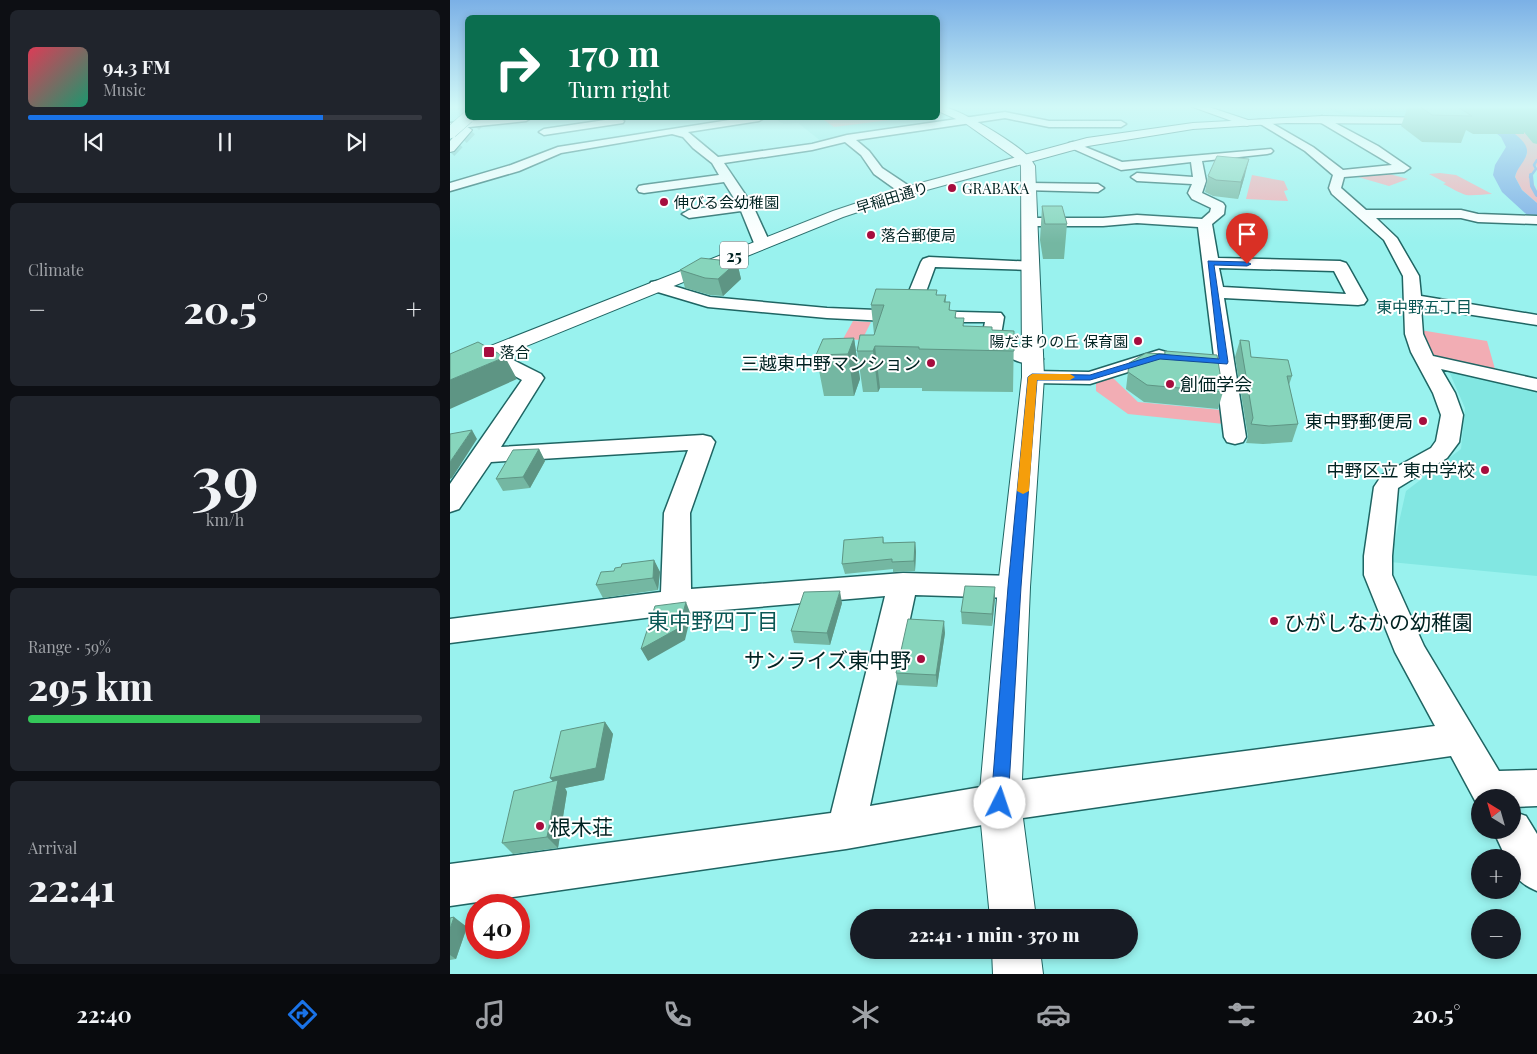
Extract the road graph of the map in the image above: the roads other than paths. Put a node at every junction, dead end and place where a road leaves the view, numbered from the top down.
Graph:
1 (554, 151) edge
2 (703, 151) edge
3 (786, 151) edge
4 (863, 151) edge
5 (1002, 151) edge
6 (1062, 151) edge
7 (1087, 151) edge
8 (1263, 151) edge
9 (1312, 151) edge
10 (1379, 151) edge
11 (509, 157) dead end
12 (1196, 159) junction
13 (717, 163) junction
14 (524, 164) junction
15 (1136, 166) junction
16 (699, 168) dead end
17 (1026, 173) junction
18 (1340, 174) junction
19 (727, 178) junction
20 (1200, 182) junction
21 (450, 187) edge
22 (1098, 188) dead end
23 (644, 190) dead end
24 (907, 191) junction
25 (746, 206) junction
26 (689, 214) dead end
27 (1363, 214) junction
28 (1534, 220) edge
29 (1030, 222) junction
30 (1205, 223) junction
31 (762, 243) junction
32 (1210, 263) junction
33 (1030, 265) junction
34 (657, 286) junction
35 (1214, 292) junction
36 (1413, 300) junction
37 (908, 317) junction
38 (1537, 320) edge
39 (489, 354) junction
40 (1178, 358) edge
41 (1427, 362) junction
42 (1033, 368) junction
43 (450, 370) edge
44 (1537, 384) edge
45 (1235, 437) dead end
46 (482, 455) junction
47 (450, 503) edge
48 (903, 584) junction
49 (1014, 587) junction
50 (676, 602) junction
51 (450, 631) edge
52 (1460, 739) junction
53 (1537, 788) edge
54 (1489, 789) edge
55 (1521, 790) edge
56 (1000, 803) junction
57 (846, 830) junction
58 (1517, 839) edge
59 (1537, 871) edge
60 (450, 885) edge
61 (1012, 909) edge
62 (1017, 959) edge
63 (1018, 974) edge

1 - 14 street
2 - 13 street
3 - 13 street
4 - 24 street
5 - 17 main road
6 - 17 main road, 早稲田通り / 25
7 - 15 street
8 - 12 street
9 - 18 street
10 - 18 street
11 - 14 street
12 - 15 street
12 - 20 street
13 - 16 street
13 - 19 street
14 - 21 street
15 - 20 street
17 - 22 street
17 - 24 main road, 早稲田通り / 25
17 - 29 main road
18 - 27 street
19 - 23 street
19 - 25 street
20 - 30 street
24 - 31 main road, 早稲田通り / 25
25 - 26 street
25 - 31 street
27 - 28 street
27 - 36 street
29 - 30 street
29 - 33 main road
30 - 32 street
31 - 34 main road, 早稲田通り / 25
32 - 35 street
32 - 35 street
33 - 37 street
33 - 42 main road
34 - 37 street
34 - 39 main road, 早稲田通り / 25
35 - 45 street
36 - 38 street
36 - 41 street
37 - 42 street
39 - 43 main road, 早稲田通り / 25
39 - 46 street
40 - 42 street
41 - 44 street
41 - 52 street
42 - 49 main road
46 - 47 street
46 - 50 street
48 - 49 street
48 - 50 street
48 - 57 street
49 - 56 main road
50 - 51 street
52 - 54 street
52 - 56 street
53 - 55 street
56 - 57 street
56 - 61 main road
57 - 60 street
58 - 59 street
62 - 63 main road

